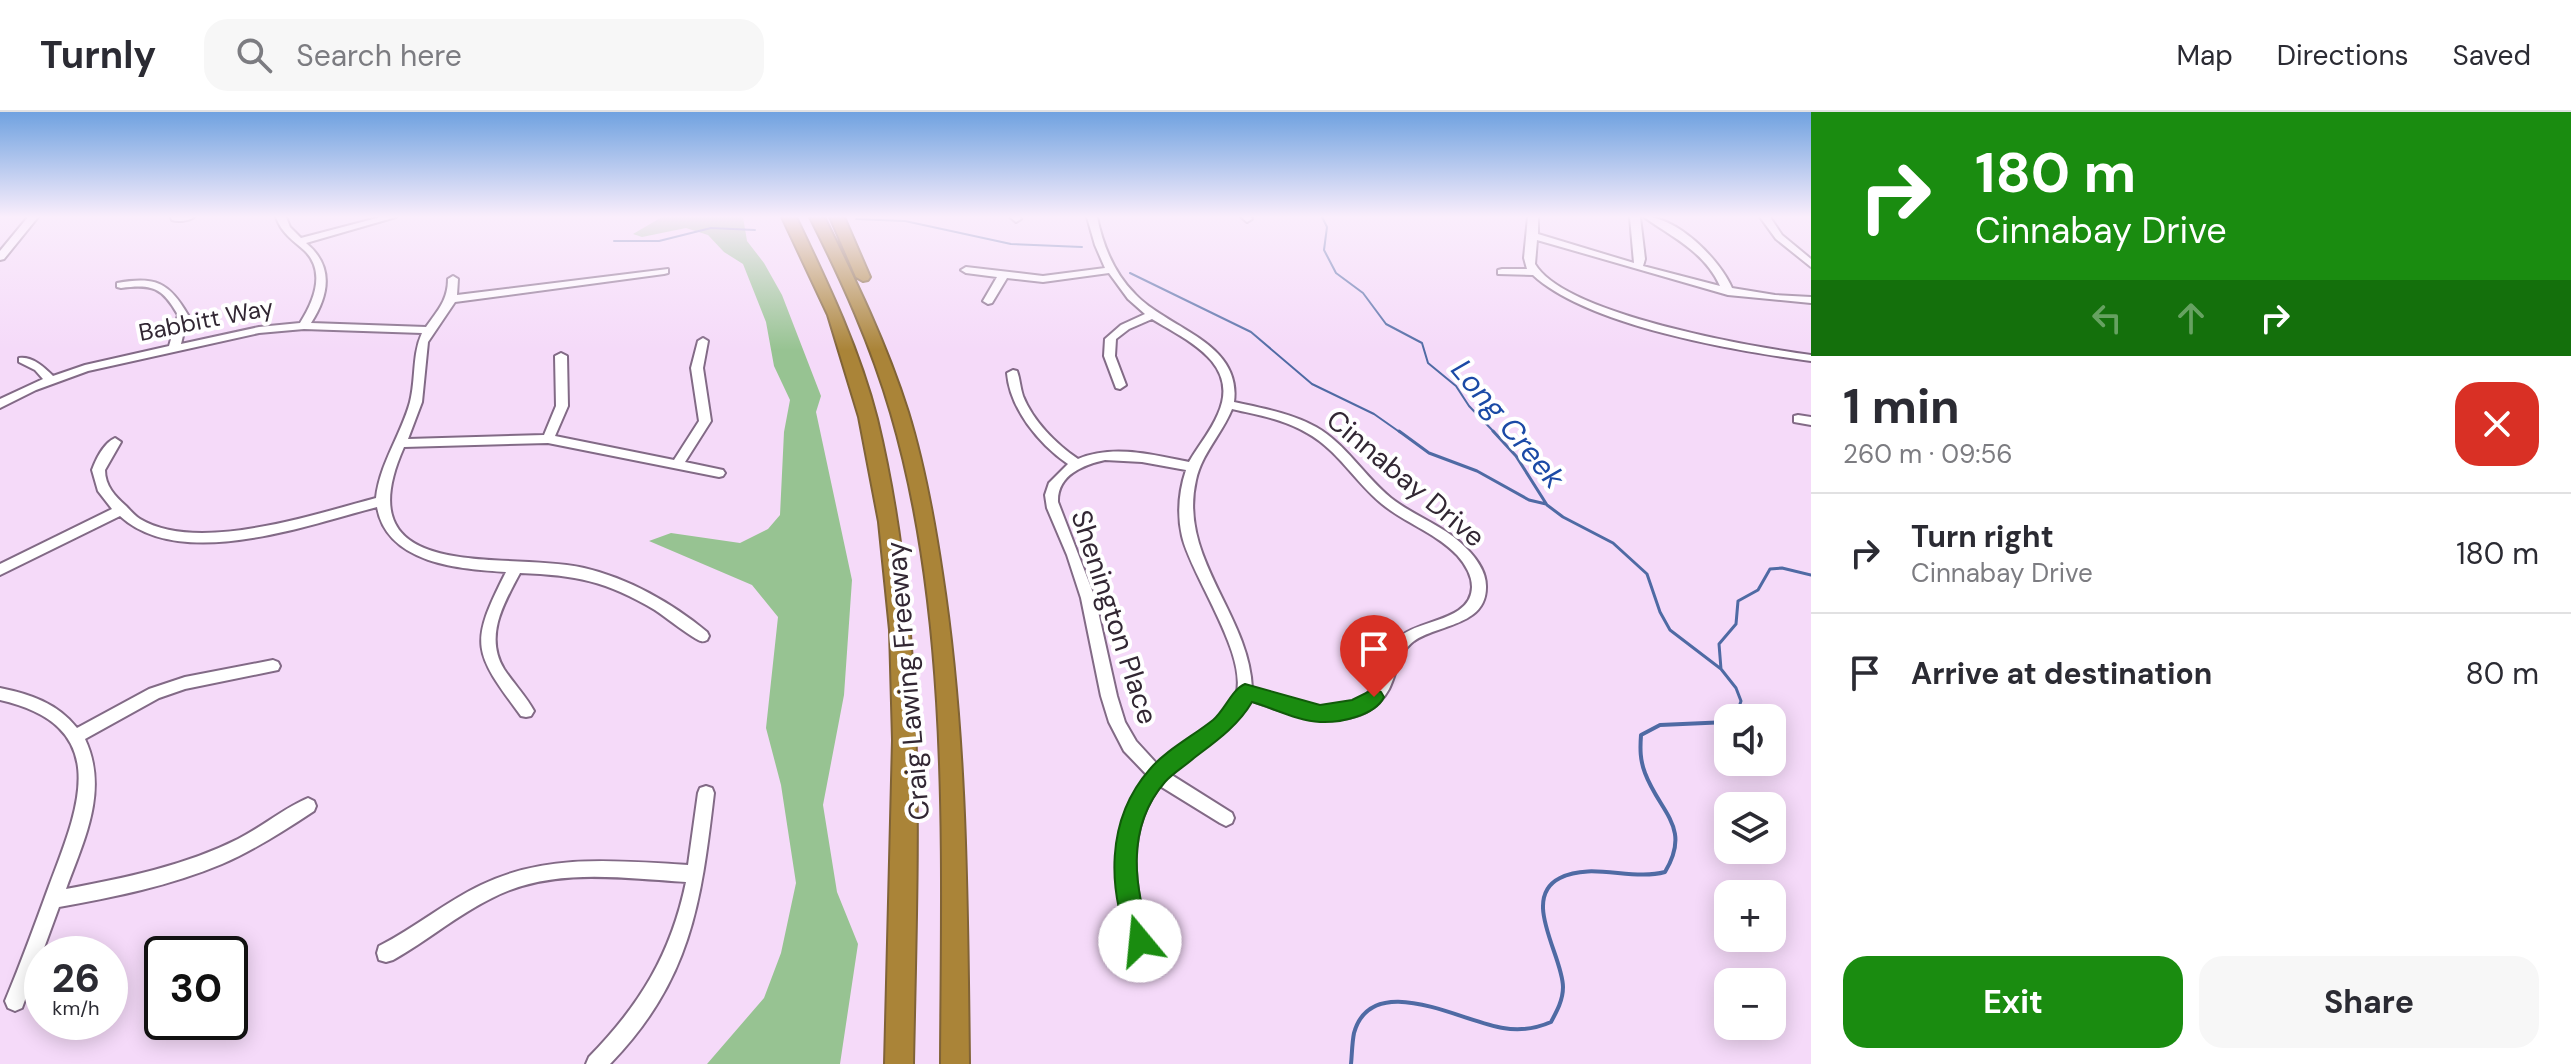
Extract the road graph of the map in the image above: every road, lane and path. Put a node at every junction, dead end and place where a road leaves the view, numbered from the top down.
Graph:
1 (316, 261) edge
2 (805, 261) edge
3 (811, 261) edge
4 (842, 261) edge
5 (857, 261) edge
6 (1106, 261) edge
7 (1530, 261) edge
8 (1619, 261) edge
9 (1639, 261) edge
10 (1708, 261) edge
11 (1638, 267) junction
12 (966, 270) dead end
13 (1111, 270) junction
14 (664, 271) dead end
15 (1502, 272) dead end
16 (1534, 272) junction
17 (1003, 276) junction
18 (453, 279) dead end
19 (121, 285) dead end
20 (1728, 292) junction
21 (829, 297) junction
22 (453, 299) junction
23 (1811, 300) edge
24 (988, 301) dead end
25 (1153, 314) junction
26 (304, 326) junction
27 (430, 330) junction
28 (703, 341) dead end
29 (174, 349) junction
30 (880, 351) junction
31 (561, 356) dead end
32 (1811, 358) edge
33 (23, 360) dead end
34 (1013, 373) dead end
35 (51, 380) junction
36 (1120, 385) dead end
37 (0, 404) edge
38 (1229, 405) junction
39 (548, 439) junction
40 (115, 442) dead end
41 (401, 443) junction
42 (678, 464) junction
43 (1077, 464) junction
44 (1193, 467) junction
45 (719, 473) dead end
46 (381, 501) junction
47 (119, 511) junction
48 (516, 566) junction
49 (0, 570) edge
50 (702, 636) dead end
51 (273, 666) dead end
52 (1245, 692) junction
53 (0, 694) edge
54 (526, 711) dead end
55 (76, 736) junction
56 (1158, 775) junction
57 (706, 793) dead end
58 (308, 806) dead end
59 (1226, 818) dead end
60 (695, 874) junction
61 (53, 900) junction
62 (1140, 941) dead end
63 (386, 953) dead end
64 (15, 1001) dead end
65 (596, 1064) edge
66 (899, 1064) edge
67 (955, 1064) edge

1 - 26 street
2 - 21 highway
3 - 21 highway, Craig Lawing Freeway
4 - 30 highway, Craig Lawing Freeway
5 - 30 highway
6 - 13 street
7 - 16 street
8 - 11 street
9 - 11 street
10 - 20 street
11 - 20 street
12 - 17 street
13 - 17 street
13 - 25 street
14 - 22 street
15 - 16 street
16 - 32 street
17 - 24 street
18 - 22 street
19 - 29 street
20 - 23 street
21 - 66 highway, Craig Lawing Freeway
22 - 27 street
25 - 36 street
25 - 38 street
26 - 27 street, Babbitt Way
26 - 29 street, Babbitt Way
27 - 41 street
28 - 42 street
29 - 35 street, Babbitt Way
30 - 67 highway, Craig Lawing Freeway
31 - 39 street
33 - 35 street
34 - 43 street
35 - 37 street, Babbitt Way
38 - 44 street
38 - 52 street, Cinnabay Drive
39 - 41 street
39 - 42 street
40 - 47 street
41 - 46 street
42 - 45 street
43 - 44 street
43 - 56 street, Shenington Place
44 - 52 street
46 - 47 street
46 - 48 street
47 - 49 street
48 - 50 street
48 - 54 street
51 - 55 street
52 - 56 street
53 - 55 street
55 - 61 street
56 - 59 street, Shenington Place
56 - 62 street
57 - 60 street
58 - 61 street
60 - 63 street
60 - 65 street
61 - 64 street

